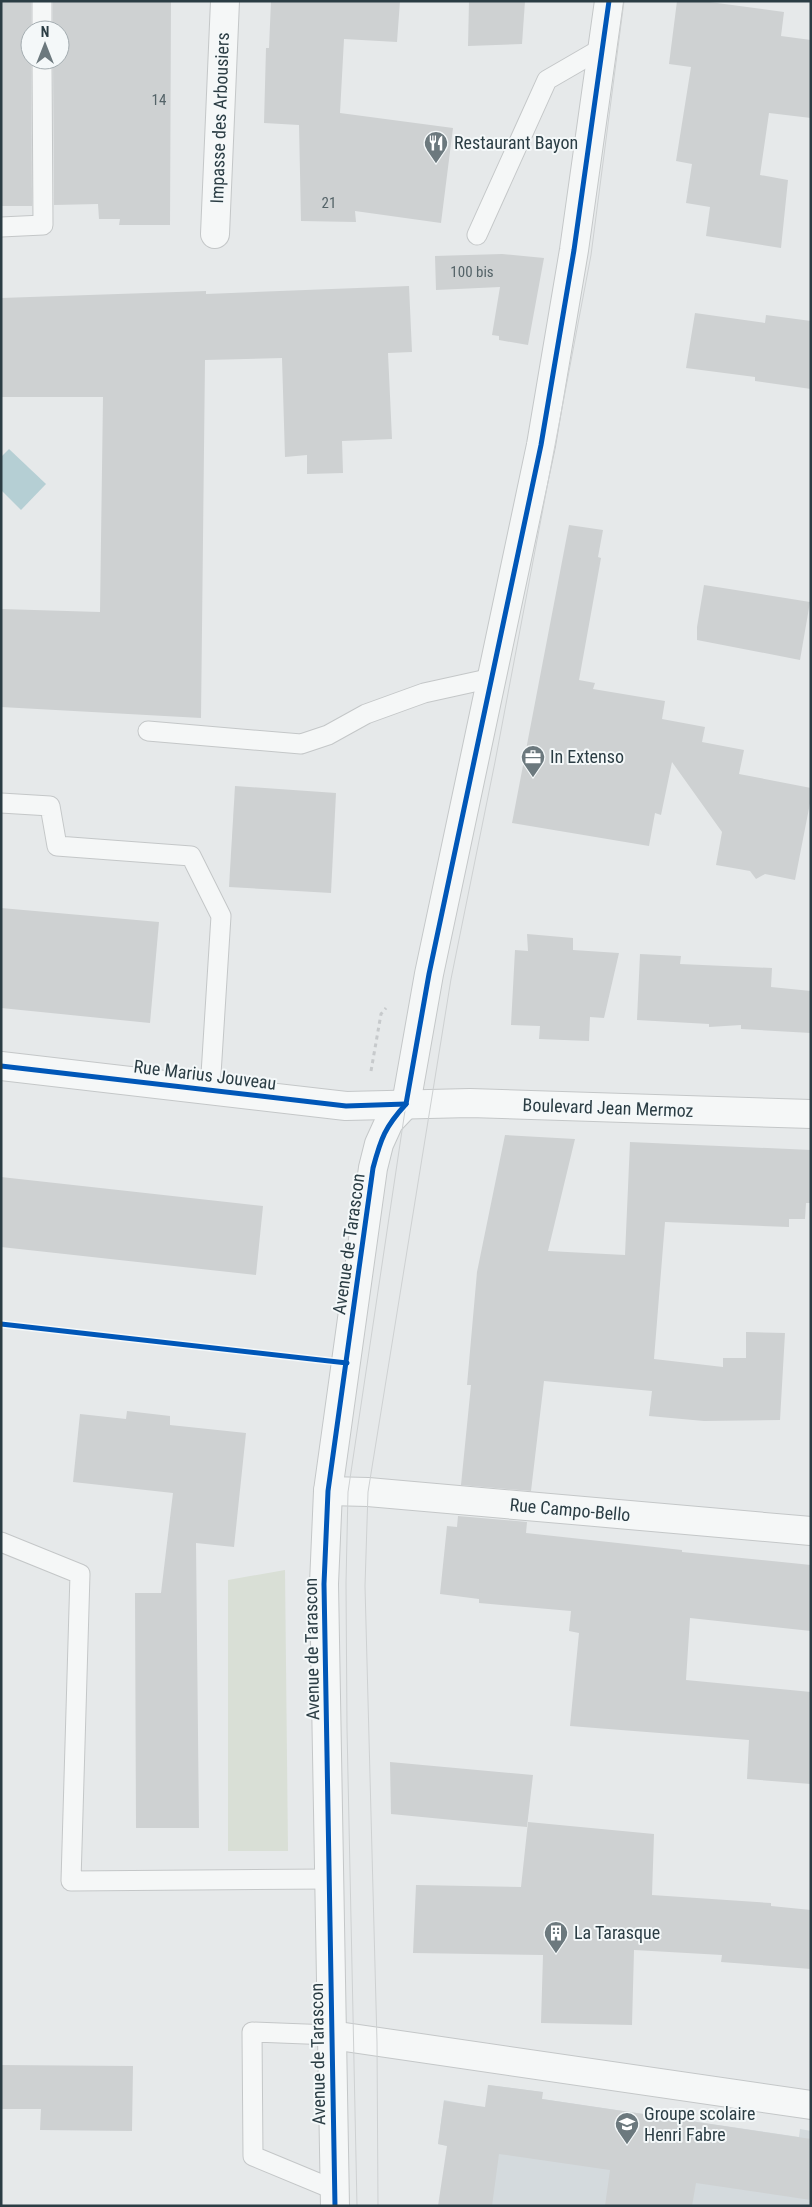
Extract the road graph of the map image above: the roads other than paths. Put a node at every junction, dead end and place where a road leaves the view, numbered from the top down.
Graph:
1 (42, 1) edge
2 (225, 1) edge
3 (609, 1) edge
4 (42, 20) edge
5 (604, 47) junction
6 (42, 70) edge
7 (1, 227) edge
8 (215, 234) dead end
9 (477, 235) dead end
10 (492, 678) junction
11 (148, 732) dead end
12 (1, 803) edge
13 (1, 1066) edge
14 (210, 1090) junction
15 (406, 1104) junction
16 (811, 1114) edge
17 (328, 1491) junction
18 (811, 1531) edge
19 (1, 1542) edge
20 (329, 1879) junction
21 (331, 2035) junction
22 (811, 2105) edge
23 (335, 2198) edge

1 - 4 lane
2 - 8 street, Impasse des Arbousiers
3 - 5 street
5 - 9 lane
5 - 10 street
6 - 7 lane
10 - 11 lane
10 - 15 street
12 - 14 lane
13 - 14 street, Rue Marius Jouveau
14 - 15 street, Rue Marius Jouveau
15 - 16 street, Boulevard Jean Mermoz
15 - 17 street, Avenue de Tarascon
17 - 18 street, Rue Campo-Bello
17 - 20 street, Avenue de Tarascon
19 - 20 lane
20 - 21 street, Avenue de Tarascon
21 - 22 street
21 - 23 street, Avenue de Tarascon
21 - 23 lane

